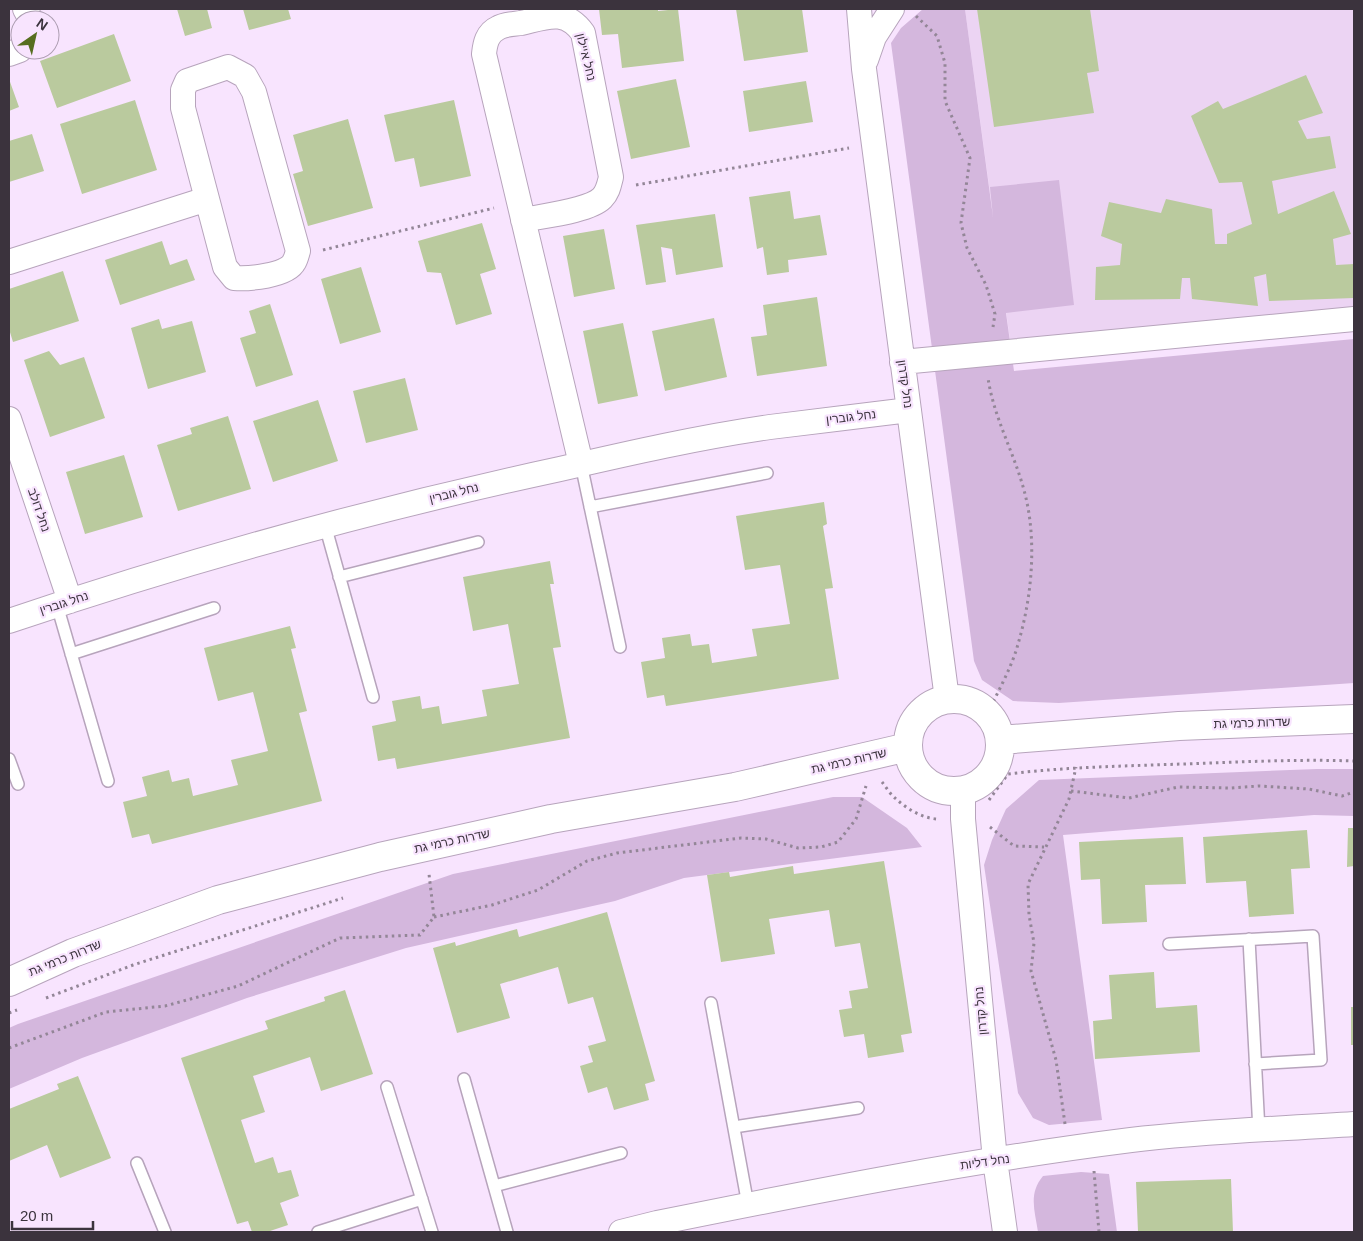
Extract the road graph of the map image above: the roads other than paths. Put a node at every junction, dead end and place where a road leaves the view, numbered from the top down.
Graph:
1 (859, 9) edge
2 (892, 9) edge
3 (864, 69) junction
4 (207, 199) junction
5 (521, 211) junction
6 (9, 262) edge
7 (1354, 319) edge
8 (902, 362) junction
9 (909, 410) junction
10 (9, 419) edge
11 (581, 464) junction
12 (766, 473) dead end
13 (590, 507) junction
14 (325, 525) junction
15 (478, 542) dead end
16 (340, 577) junction
17 (64, 603) junction
18 (214, 608) dead end
19 (9, 621) edge
20 (620, 648) dead end
21 (71, 654) junction
22 (373, 697) dead end
23 (947, 699) junction
24 (1354, 718) edge
25 (1000, 740) junction
26 (908, 747) junction
27 (9, 759) edge
28 (108, 781) dead end
29 (18, 784) dead end
30 (963, 790) junction
31 (1249, 940) junction
32 (1169, 944) dead end
33 (9, 982) edge
34 (711, 1003) dead end
35 (1255, 1064) junction
36 (464, 1079) dead end
37 (387, 1087) dead end
38 (858, 1108) dead end
39 (1354, 1124) edge
40 (734, 1127) junction
41 (1259, 1131) junction
42 (621, 1153) dead end
43 (995, 1160) junction
44 (138, 1163) dead end
45 (494, 1186) junction
46 (422, 1199) junction
47 (748, 1205) junction
48 (165, 1232) edge
49 (318, 1232) edge
50 (432, 1232) edge
51 (507, 1232) edge
52 (621, 1232) edge
53 (1005, 1232) edge

1 - 3 street, נחל קדרון
2 - 3 street, נחל קדרון
3 - 8 street, נחל קדרון
4 - 4 street
4 - 6 street
5 - 5 street, נחל איילון
5 - 11 street, נחל איילון
7 - 8 street
8 - 9 street, נחל קדרון
9 - 11 street, נחל גוברין
9 - 23 street, נחל קדרון
10 - 17 street, נחל דולב
11 - 13 lane
11 - 14 street, נחל גוברין
12 - 13 lane
13 - 20 lane
14 - 16 lane
14 - 17 street, נחל גוברין
15 - 16 lane
16 - 22 lane
17 - 19 street, נחל גוברין
17 - 21 lane
18 - 21 lane
21 - 28 lane
23 - 25 street
23 - 26 street
24 - 25 street, שדרות כרמי גת
25 - 30 street
26 - 30 street
26 - 33 street, שדרות כרמי גת
27 - 29 lane
30 - 43 street, נחל קדרון
31 - 32 lane
31 - 35 lane
31 - 35 lane
34 - 40 lane
35 - 41 lane
36 - 45 lane
37 - 46 lane
38 - 40 lane
39 - 41 street, נחל דליות
40 - 47 lane
41 - 43 street, נחל דליות
42 - 45 lane
43 - 47 street, נחל דליות
43 - 53 street, נחל קדרון
44 - 48 lane
45 - 51 lane
46 - 49 lane
46 - 50 lane
47 - 52 street, נחל דליות

